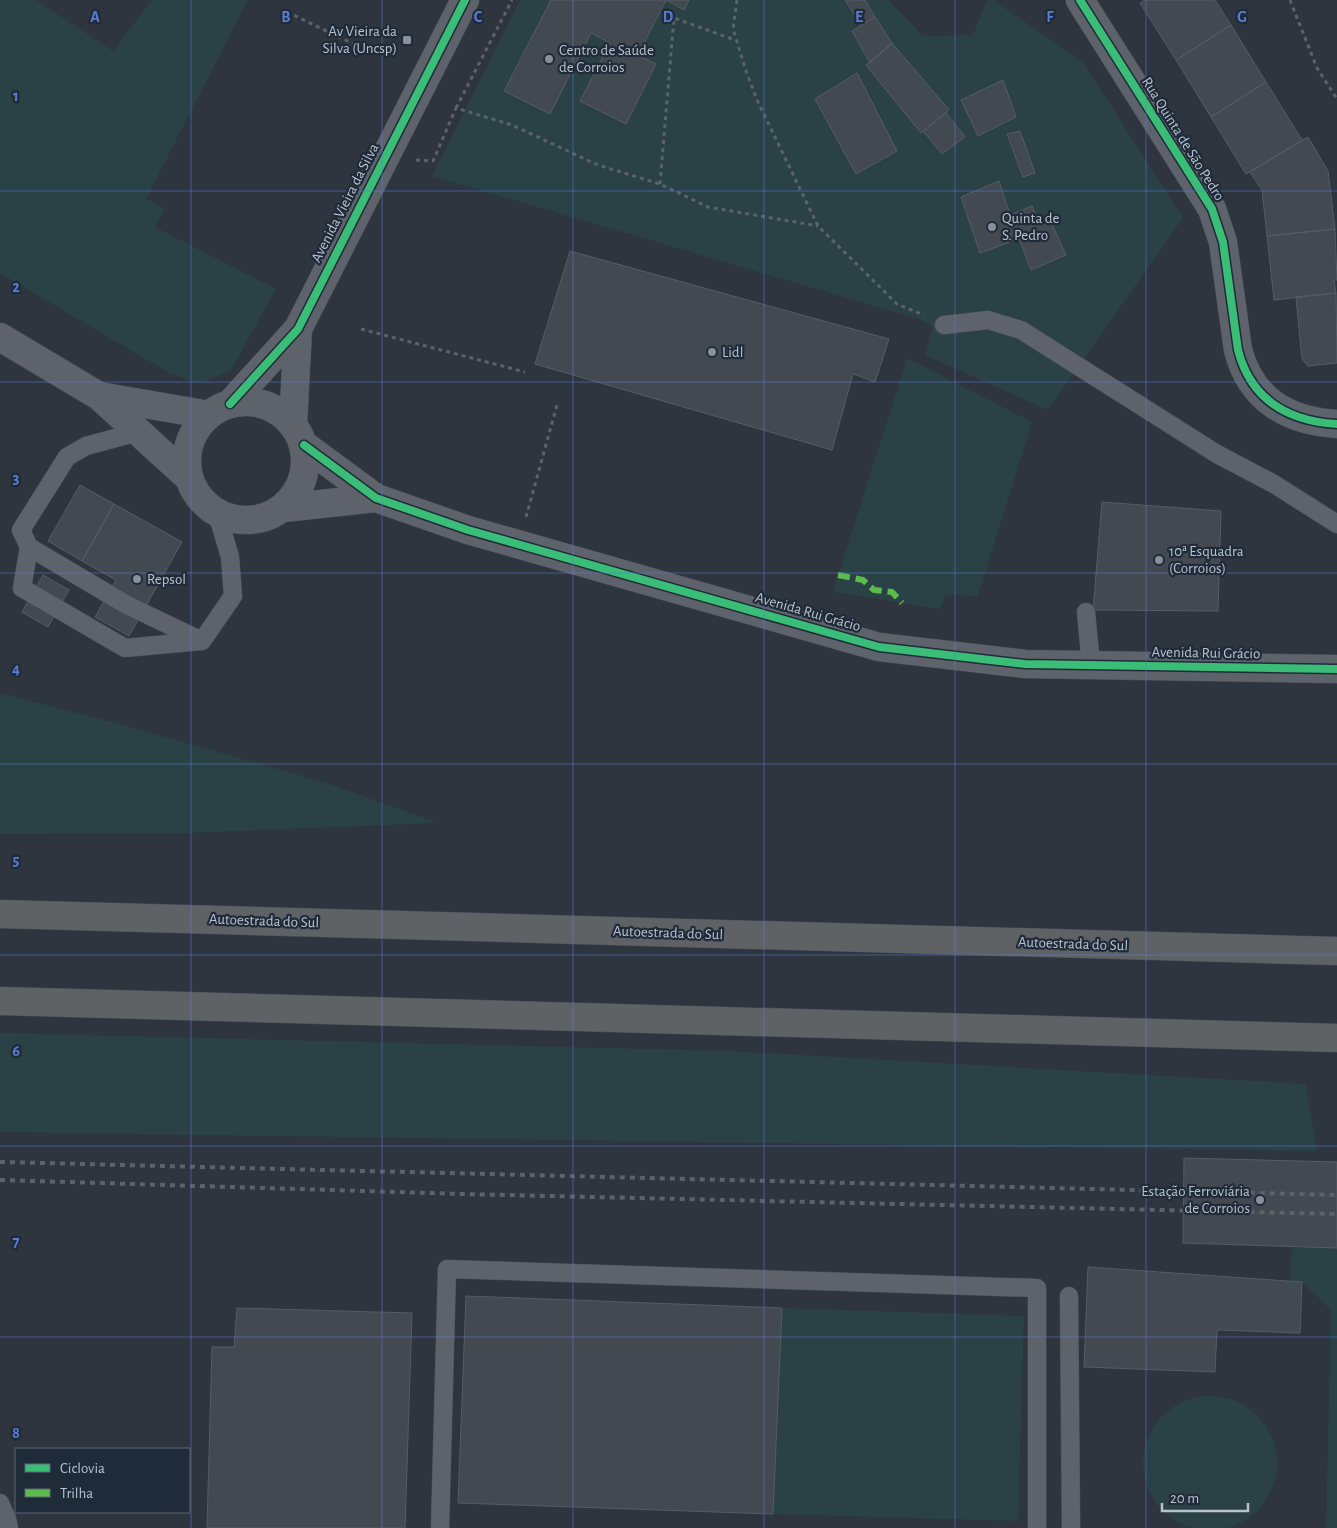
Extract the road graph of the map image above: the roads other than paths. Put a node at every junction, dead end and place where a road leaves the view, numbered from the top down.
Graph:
1 (465, 0) edge
2 (1080, 0) edge
3 (944, 324) road end
4 (298, 329) junction
5 (0, 337) edge
6 (99, 396) junction
7 (220, 410) junction
8 (1337, 424) edge
9 (138, 432) junction
10 (298, 435) junction
11 (189, 478) junction
12 (376, 498) junction
13 (283, 508) junction
14 (217, 514) junction
15 (1337, 524) edge
16 (29, 547) junction
17 (1086, 612) dead end
18 (202, 641) junction
19 (1091, 665) junction
20 (1337, 669) edge
21 (0, 914) edge
22 (1337, 951) edge
23 (0, 1000) edge
24 (1337, 1038) edge
25 (1069, 1296) dead end
26 (0, 1503) edge
27 (9, 1528) edge
28 (440, 1528) edge
29 (1037, 1528) edge
30 (1071, 1528) edge

1 - 4 street, Avenida Vieira da Silva
2 - 8 street, Rua Quinta de São Pedro
3 - 15 lane
4 - 7 street, Avenida Vieira da Silva
4 - 10 street, Avenida Vieira da Silva
5 - 6 street
6 - 7 street
6 - 9 street
7 - 10 street
7 - 11 street
9 - 11 street
9 - 16 lane
10 - 12 street, Avenida Rui Grácio
10 - 13 street
11 - 14 street
12 - 13 street, Avenida Rui Grácio
12 - 19 street, Avenida Rui Grácio
13 - 14 street
14 - 18 lane
16 - 18 lane
16 - 18 lane
17 - 19 lane
19 - 20 street, Avenida Rui Grácio
21 - 22 highway, Autoestrada do Sul
23 - 24 highway
25 - 30 lane
26 - 27 lane
28 - 29 lane

